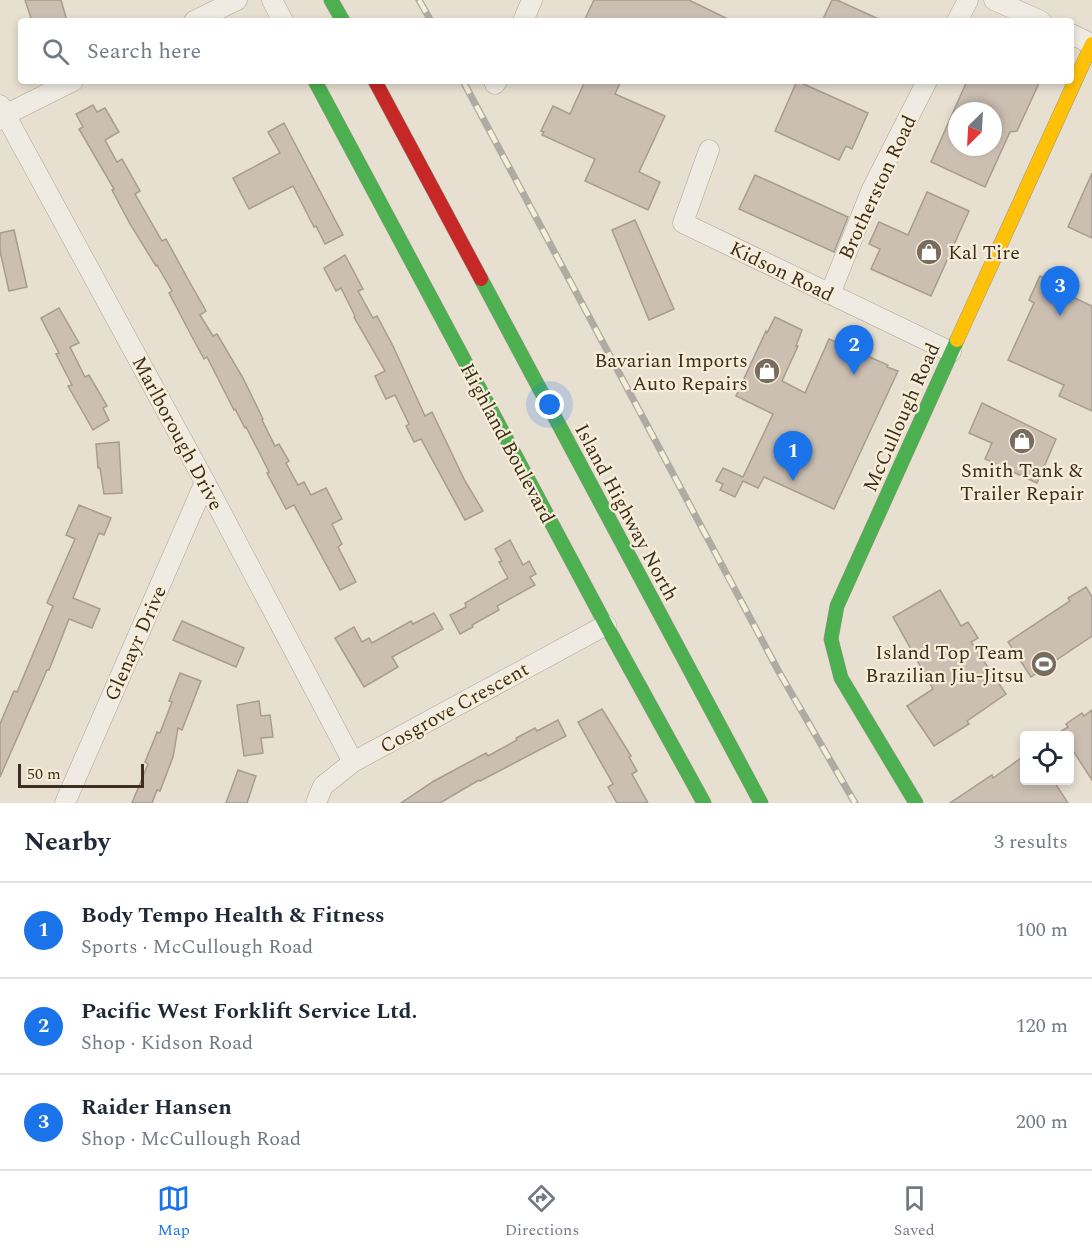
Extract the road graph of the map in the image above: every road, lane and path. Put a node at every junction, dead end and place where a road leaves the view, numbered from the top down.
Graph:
1 (237, 0) edge
2 (272, 0) edge
3 (331, 0) edge
4 (532, 0) edge
5 (968, 0) edge
6 (994, 0) edge
7 (200, 18) edge
8 (281, 18) edge
9 (341, 18) edge
10 (524, 18) edge
11 (959, 18) edge
12 (1034, 18) edge
13 (1074, 35) edge
14 (1092, 44) edge
15 (1074, 83) edge
16 (66, 84) edge
17 (317, 84) edge
18 (377, 84) edge
19 (925, 84) edge
20 (1074, 84) edge
21 (2, 113) edge
22 (709, 150) dead end
23 (830, 294) junction
24 (951, 352) junction
25 (205, 482) junction
26 (606, 625) junction
27 (353, 762) junction
28 (65, 803) edge
29 (316, 803) edge
30 (704, 803) edge
31 (761, 803) edge
32 (916, 803) edge

1 - 7 street
2 - 8 street
3 - 9 street
4 - 10 street
5 - 11 street
6 - 12 street
13 - 14 street
14 - 15 street, McCullough Road
16 - 21 street
17 - 26 street, Highland Boulevard
18 - 31 street, Island Highway North
19 - 23 street, Brotherston Road
20 - 24 street, McCullough Road
21 - 25 street, Marlborough Drive
22 - 23 street, Kidson Road
23 - 24 street, Kidson Road
24 - 32 street, McCullough Road
25 - 27 street, Marlborough Drive
25 - 28 street, Glenayr Drive
26 - 27 street, Cosgrove Crescent
26 - 30 street, Highland Boulevard
27 - 29 street, Cosgrove Crescent

